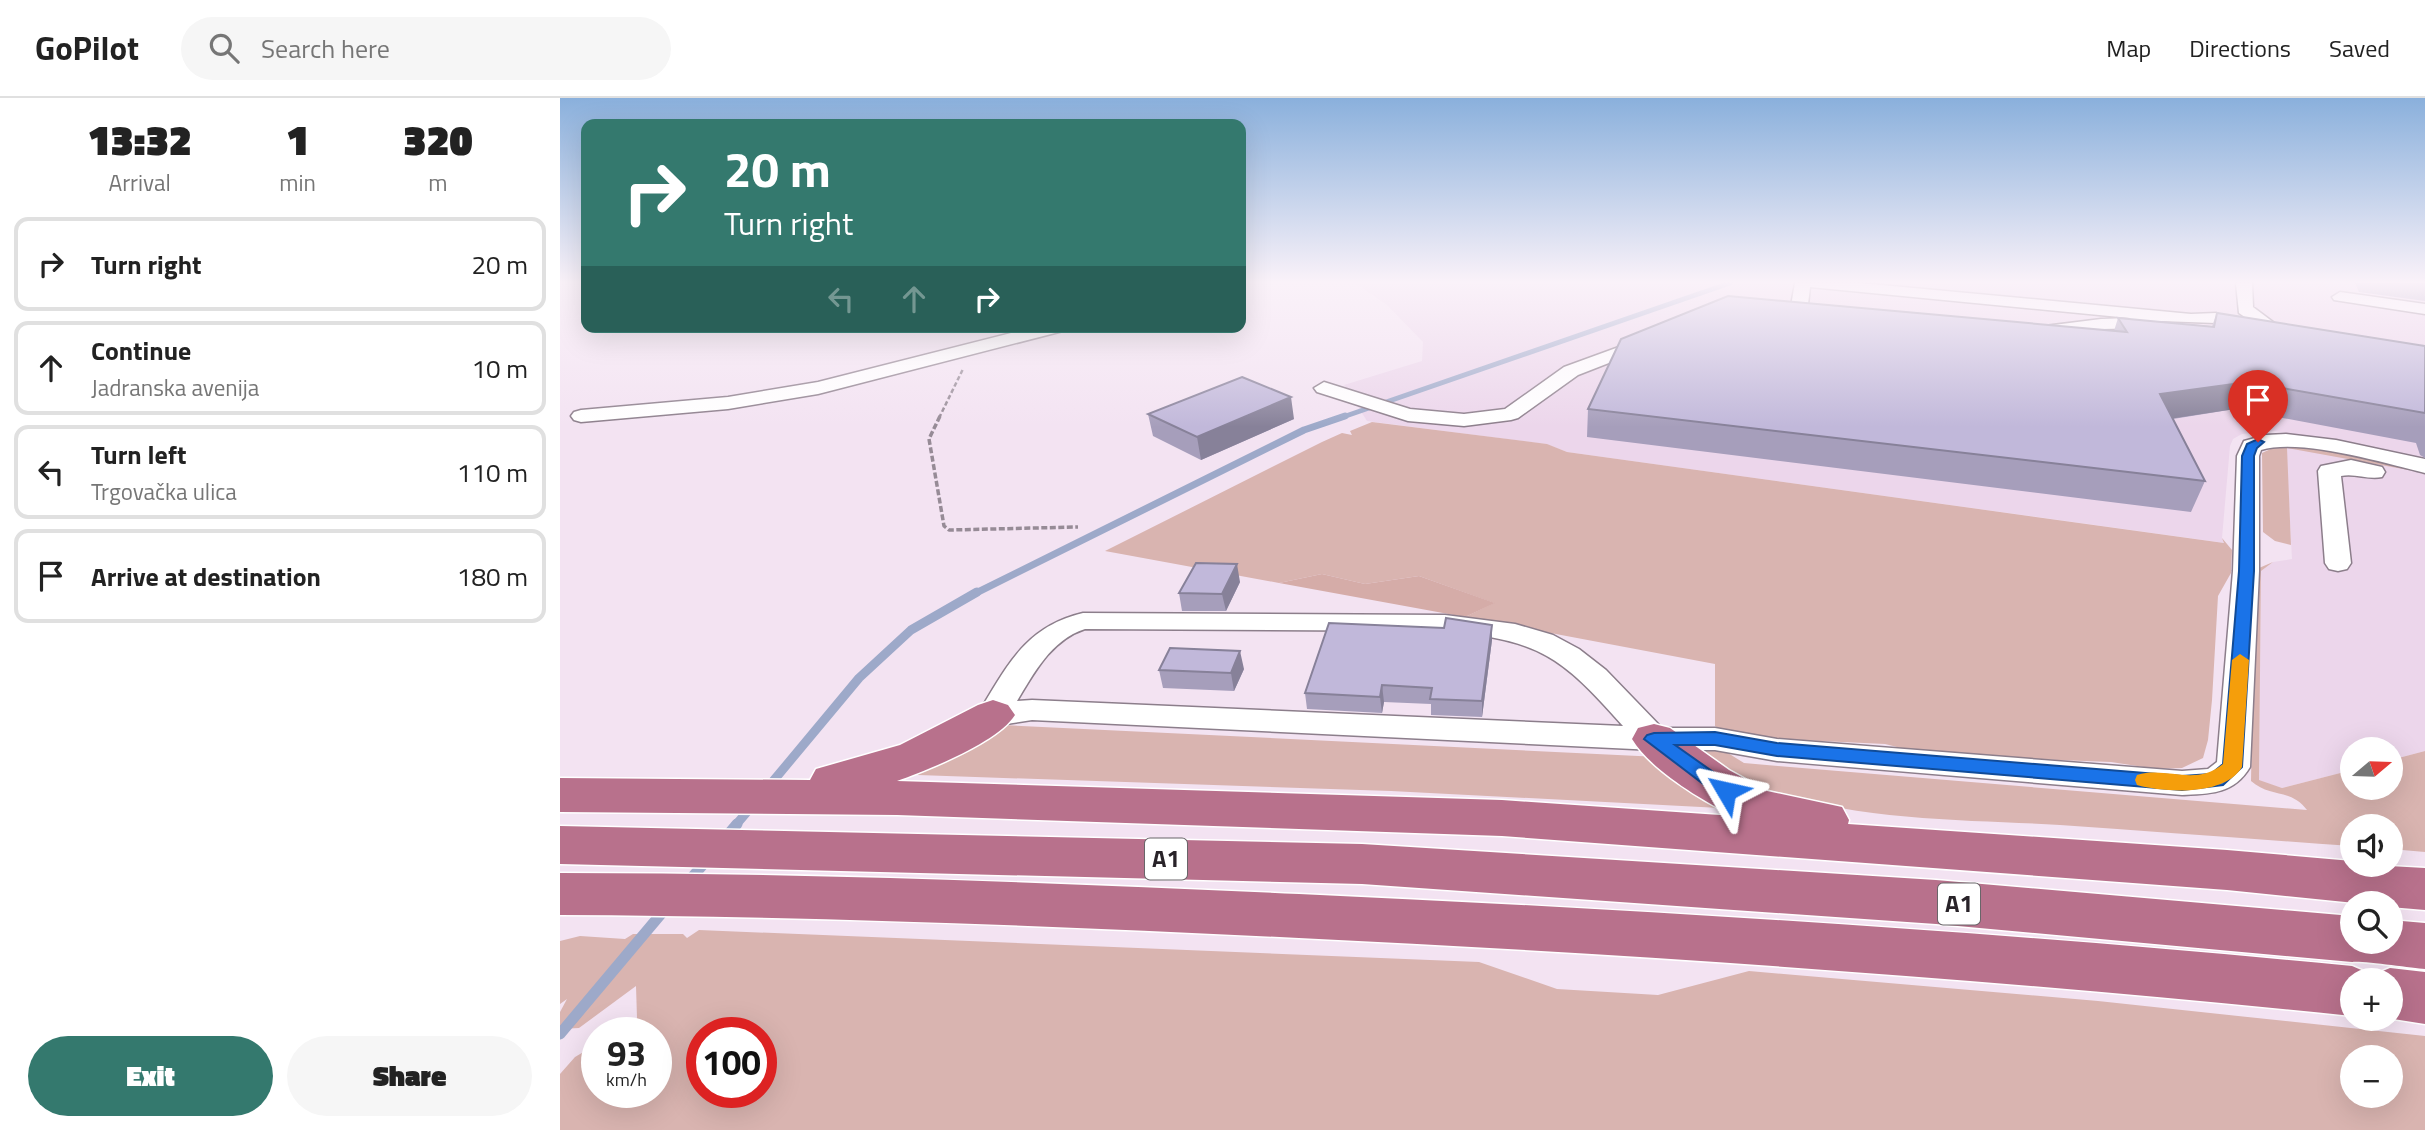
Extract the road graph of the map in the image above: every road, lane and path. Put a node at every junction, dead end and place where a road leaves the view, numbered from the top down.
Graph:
1 (1672, 331) edge
2 (2034, 331) edge
3 (2272, 331) edge
4 (1033, 333) edge
5 (2007, 336) edge
6 (2279, 342) edge
7 (964, 368) dead end
8 (1324, 388) dead end
9 (581, 416) dead end
10 (2425, 466) edge
11 (2425, 482) edge
12 (1078, 527) dead end
13 (2338, 563) dead end
14 (993, 715) junction
15 (1654, 739) junction
16 (560, 795) edge
17 (785, 796) junction
18 (560, 845) edge
19 (1935, 849) junction
20 (2425, 889) edge
21 (560, 894) edge
22 (2340, 938) edge
23 (2403, 944) edge
24 (2425, 946) edge
25 (2340, 989) edge
26 (2403, 996) edge
27 (2425, 998) edge

1 - 8 street
2 - 5 street
3 - 6 street
4 - 9 street
7 - 12 path
10 - 15 street
11 - 13 street
14 - 15 street
14 - 15 street
14 - 17 highway
15 - 19 highway
16 - 17 highway, A1
17 - 19 highway, A1
18 - 22 highway, A1
19 - 20 highway, A1
21 - 25 highway
23 - 24 highway
26 - 27 highway

